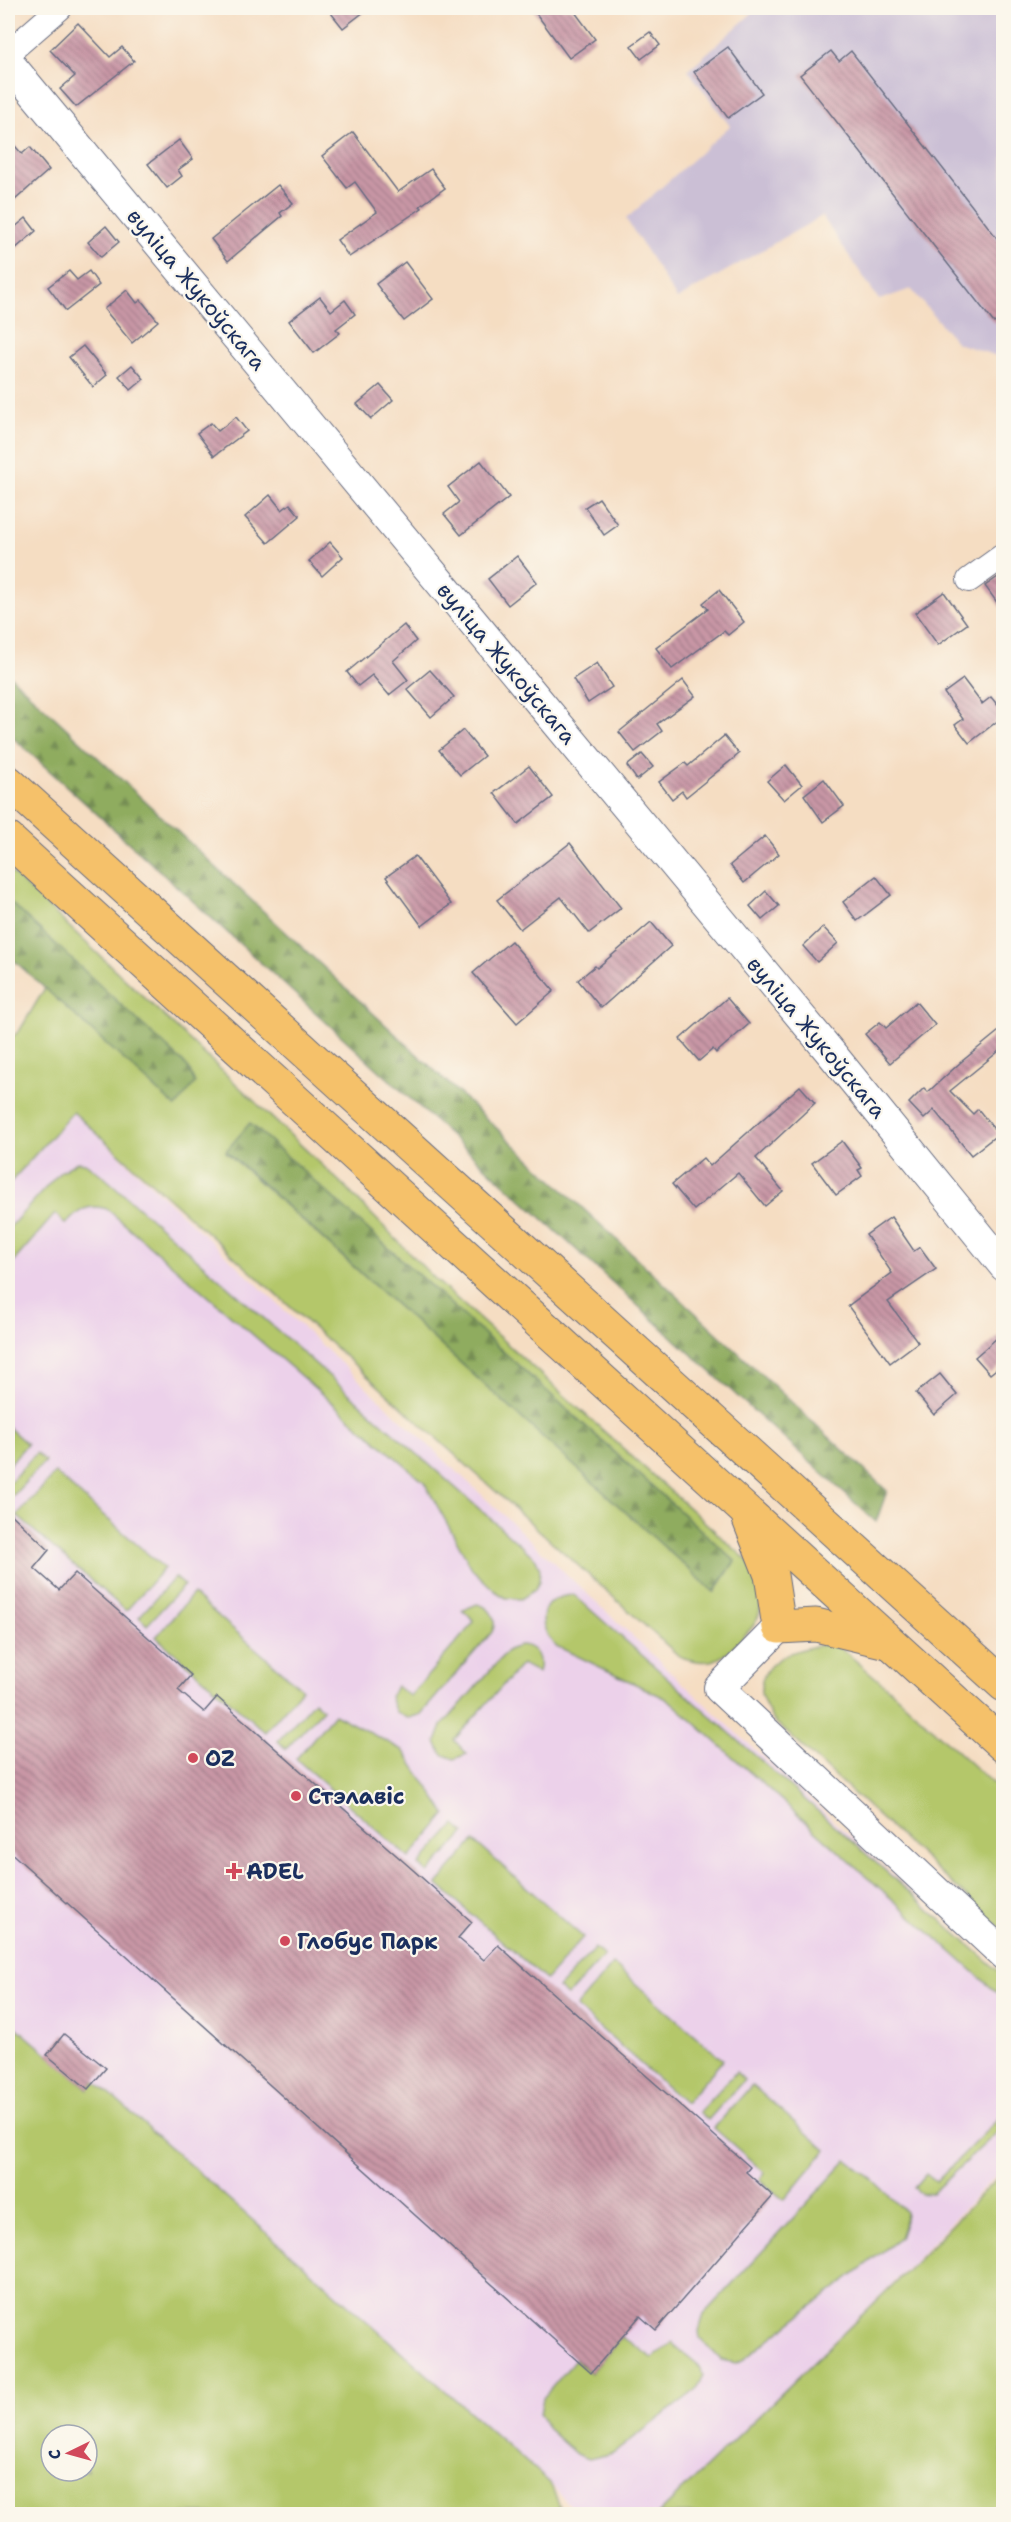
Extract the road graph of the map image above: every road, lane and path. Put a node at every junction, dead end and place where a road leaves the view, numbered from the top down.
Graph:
1 (60, 8) edge
2 (8, 53) edge
3 (8, 62) edge
4 (1004, 555) edge
5 (969, 580) dead end
6 (8, 782) edge
7 (8, 839) edge
8 (1004, 1266) edge
9 (745, 1509) junction
10 (778, 1627) junction
11 (890, 1642) junction
12 (991, 1666) edge
13 (1004, 1685) edge
14 (1004, 1746) edge
15 (1004, 1955) edge

1 - 2 street
3 - 8 street, вуліца Жукоўскага
4 - 5 street
6 - 12 highway
7 - 9 highway
9 - 10 highway
9 - 11 highway
10 - 11 highway
10 - 15 street
11 - 14 highway
12 - 13 highway

